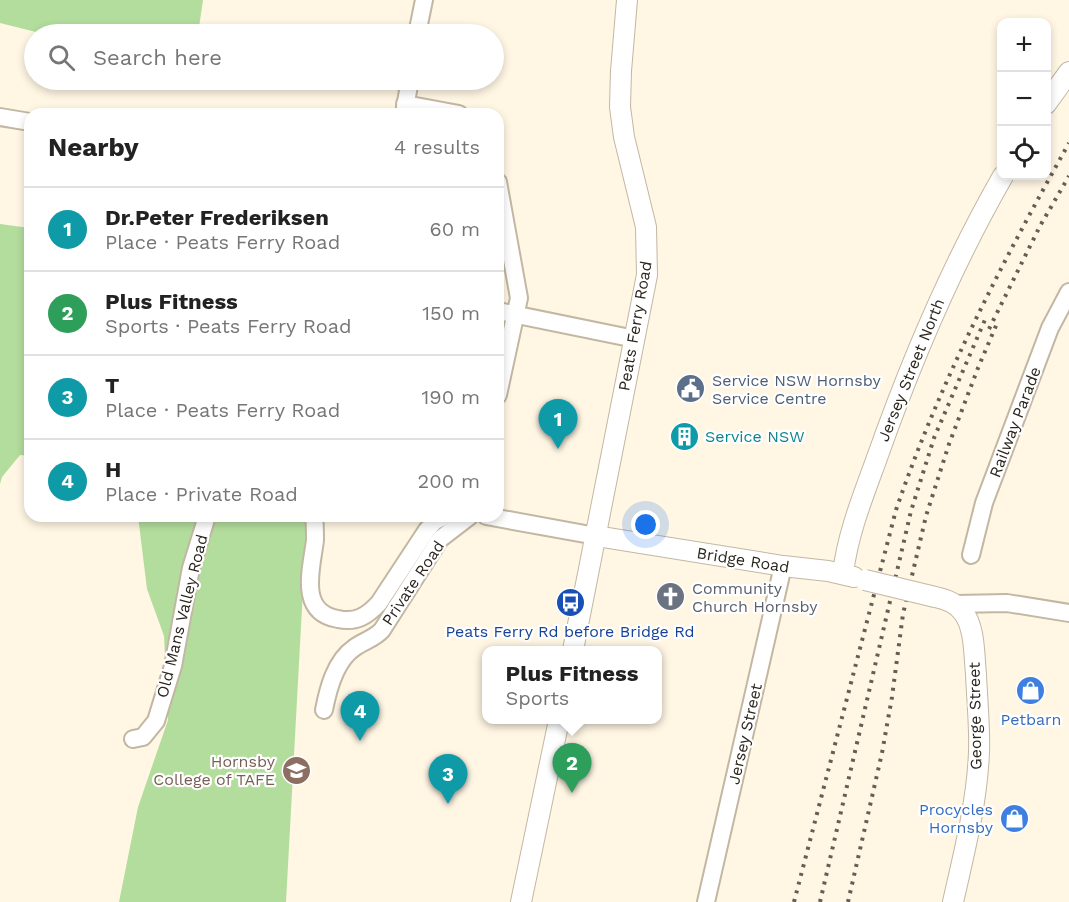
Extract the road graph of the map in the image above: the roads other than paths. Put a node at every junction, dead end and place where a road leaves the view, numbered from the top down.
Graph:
1 (424, 0) edge
2 (627, 0) edge
3 (419, 24) edge
4 (1069, 72) edge
5 (408, 90) edge
6 (1051, 98) edge
7 (404, 108) edge
8 (0, 117) edge
9 (24, 121) edge
10 (1001, 180) edge
11 (504, 215) edge
12 (1069, 292) edge
13 (504, 312) edge
14 (516, 315) junction
15 (635, 339) junction
16 (504, 368) edge
17 (504, 519) edge
18 (205, 522) edge
19 (314, 522) edge
20 (434, 522) edge
21 (462, 522) edge
22 (596, 536) junction
23 (971, 555) dead end
24 (783, 566) junction
25 (843, 573) junction
26 (956, 604) junction
27 (1069, 613) edge
28 (574, 646) edge
29 (324, 711) dead end
30 (558, 724) edge
31 (133, 739) dead end
32 (521, 902) edge
33 (706, 902) edge
34 (953, 902) edge

1 - 3 street
2 - 15 main road, Peats Ferry Road
4 - 6 main road
5 - 7 street
8 - 9 street
10 - 25 main road, Jersey Street North
11 - 14 street
12 - 23 street, Railway Parade
13 - 14 street
14 - 15 street
14 - 16 street
15 - 22 main road, Peats Ferry Road
17 - 22 street, Bridge Road
18 - 31 street, Old Mans Valley Road
19 - 20 street
21 - 29 street, Private Road
22 - 24 main road, Bridge Road
22 - 28 main road, Peats Ferry Road
24 - 25 main road, Bridge Road
24 - 33 street, Jersey Street
25 - 26 main road, Bridge Road, bridge
26 - 27 street, Bridge Road
26 - 34 main road, George Street
30 - 32 main road

